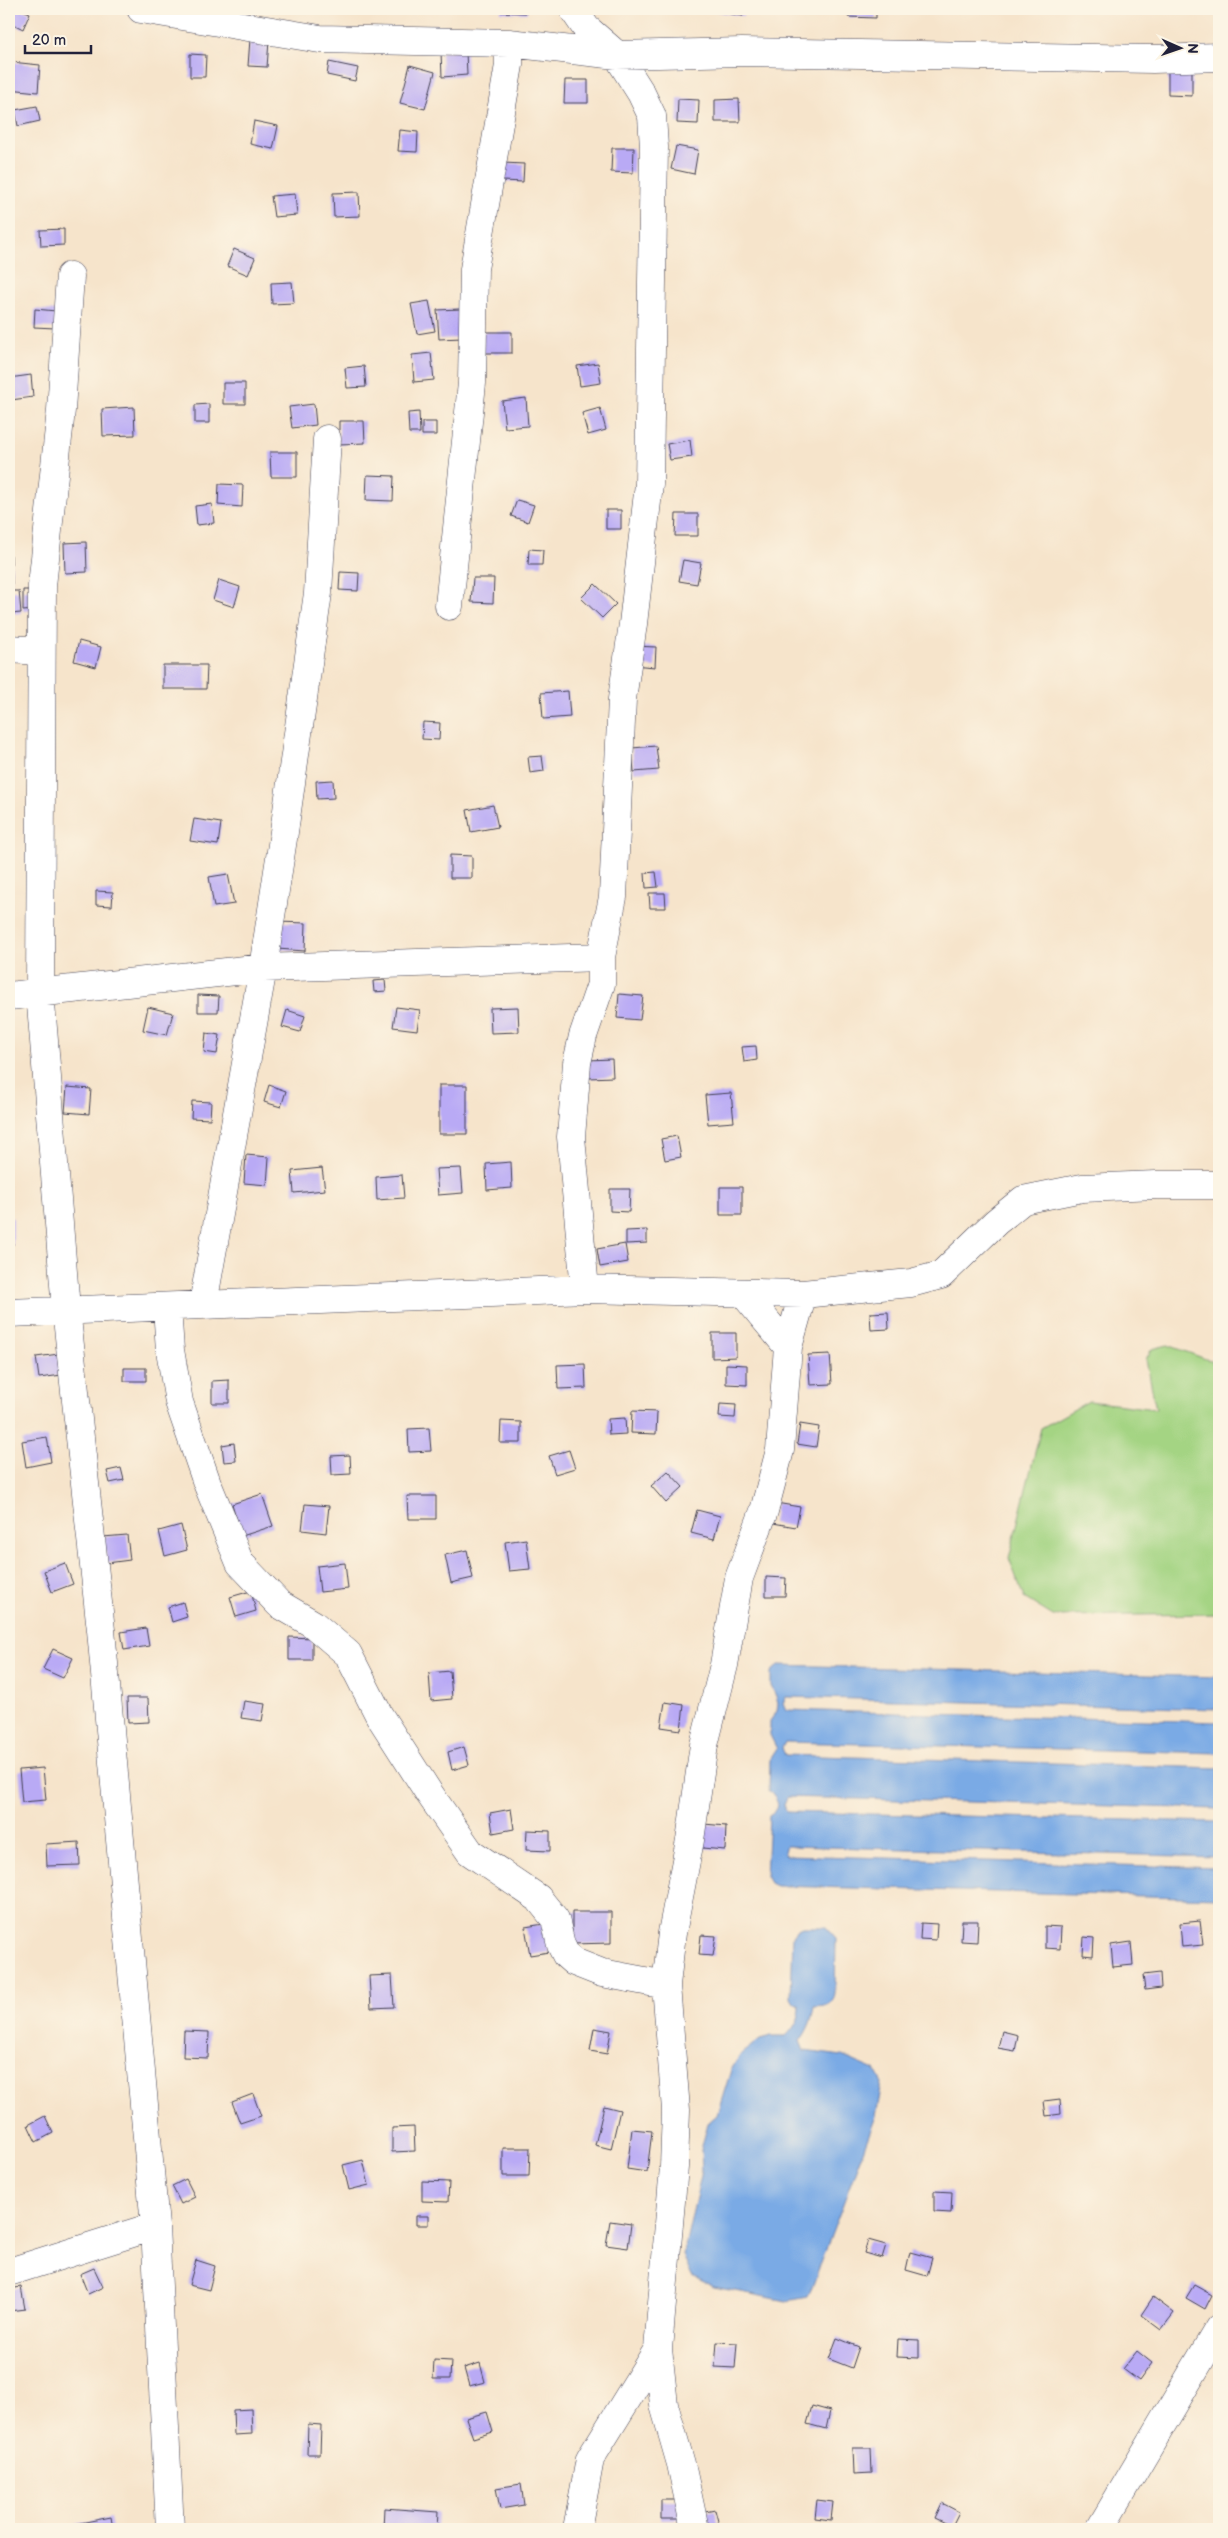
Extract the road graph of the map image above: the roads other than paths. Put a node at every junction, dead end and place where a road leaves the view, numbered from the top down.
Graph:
1 (141, 9) edge
2 (573, 9) edge
3 (509, 43) junction
4 (617, 55) junction
5 (1219, 57) edge
6 (70, 276) dead end
7 (327, 439) dead end
8 (449, 606) dead end
9 (9, 649) edge
10 (41, 651) junction
11 (602, 957) junction
12 (263, 968) junction
13 (40, 992) junction
14 (9, 996) edge
15 (1219, 1185) edge
16 (585, 1289) junction
17 (744, 1294) junction
18 (804, 1294) junction
19 (203, 1304) junction
20 (167, 1308) junction
21 (66, 1309) junction
22 (9, 1313) edge
23 (788, 1347) junction
24 (666, 1985) junction
25 (155, 2226) junction
26 (9, 2272) edge
27 (1219, 2328) edge
28 (658, 2349) junction
29 (170, 2529) edge
30 (577, 2529) edge
31 (695, 2529) edge
32 (1100, 2529) edge

1 - 3 street
2 - 4 street
3 - 4 street
3 - 8 street
4 - 5 street
4 - 11 street
6 - 10 street
7 - 12 street
9 - 10 street
10 - 13 street
11 - 12 street
11 - 16 street
12 - 13 street
12 - 19 street
13 - 14 street
13 - 21 street
15 - 18 street
16 - 17 street
16 - 19 street
17 - 18 street
17 - 23 street
18 - 23 street
19 - 20 street
20 - 21 street
20 - 24 street
21 - 22 street
21 - 25 street
23 - 24 street
24 - 28 street
25 - 26 street
25 - 29 street
27 - 32 street
28 - 30 street
28 - 31 street

